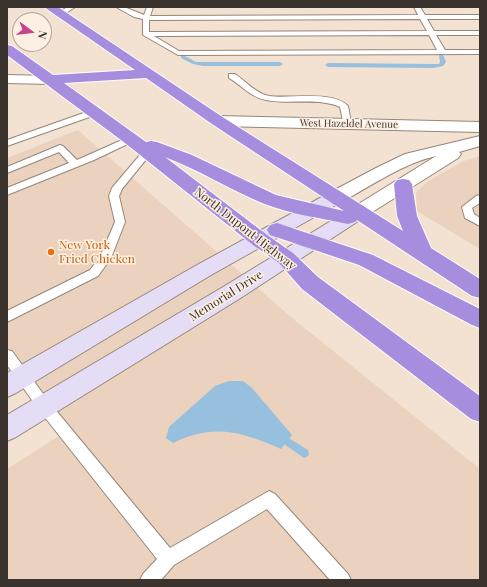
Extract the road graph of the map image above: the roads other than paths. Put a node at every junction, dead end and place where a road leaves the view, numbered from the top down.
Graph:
1 (119, 7) edge
2 (150, 7) edge
3 (417, 7) edge
4 (61, 9) edge
5 (480, 17) edge
6 (146, 18) junction
7 (423, 18) junction
8 (431, 33) junction
9 (480, 33) edge
10 (145, 34) junction
11 (7, 49) edge
12 (442, 52) junction
13 (480, 52) edge
14 (150, 72) junction
15 (232, 76) dead end
16 (7, 79) edge
17 (50, 80) junction
18 (95, 112) junction
19 (218, 121) junction
20 (347, 123) junction
21 (480, 127) edge
22 (131, 139) junction
23 (480, 141) edge
24 (7, 143) edge
25 (463, 147) junction
26 (147, 152) junction
27 (75, 164) junction
28 (7, 170) edge
29 (403, 184) junction
30 (7, 192) edge
31 (336, 197) junction
32 (480, 198) edge
33 (313, 210) junction
34 (353, 215) junction
35 (480, 223) edge
36 (268, 235) junction
37 (312, 241) junction
38 (424, 254) junction
39 (286, 258) junction
40 (480, 290) edge
41 (7, 317) edge
42 (480, 319) edge
43 (7, 355) edge
44 (15, 381) edge
45 (44, 406) junction
46 (480, 411) edge
47 (7, 429) edge
48 (168, 559) junction
49 (149, 580) edge
50 (342, 580) edge

1 - 6 lane
2 - 6 lane
3 - 7 lane
4 - 14 highway
5 - 7 lane
6 - 7 lane
6 - 10 lane
7 - 8 lane
8 - 9 lane
8 - 10 lane
8 - 12 lane
10 - 12 lane
11 - 17 highway, North Dupont Highway
12 - 13 lane
14 - 17 highway
14 - 19 highway
15 - 20 lane
16 - 17 street
17 - 18 highway, North Dupont Highway
18 - 22 highway, North Dupont Highway
18 - 24 lane
19 - 20 street, West Hazeldel Avenue
19 - 31 highway
20 - 21 street, West Hazeldel Avenue
22 - 26 highway, North Dupont Highway
22 - 27 lane
22 - 33 highway
23 - 25 street, Memorial Drive
25 - 29 street, Memorial Drive
25 - 31 street, Memorial Drive
26 - 36 highway, North Dupont Highway
26 - 41 lane
27 - 28 lane
27 - 30 lane
29 - 34 street, Memorial Drive
29 - 38 highway
31 - 33 street, Memorial Drive
31 - 34 highway
32 - 35 lane
33 - 34 highway
33 - 36 street, Memorial Drive
34 - 37 street, Memorial Drive
34 - 38 highway
36 - 37 highway
36 - 39 highway, North Dupont Highway
36 - 44 street, Memorial Drive
37 - 39 street, Memorial Drive
37 - 42 highway
38 - 40 highway
39 - 45 street, Memorial Drive
39 - 46 highway, North Dupont Highway
43 - 44 lane
44 - 45 lane
45 - 47 street, Memorial Drive
45 - 48 lane
48 - 49 lane
48 - 50 lane

